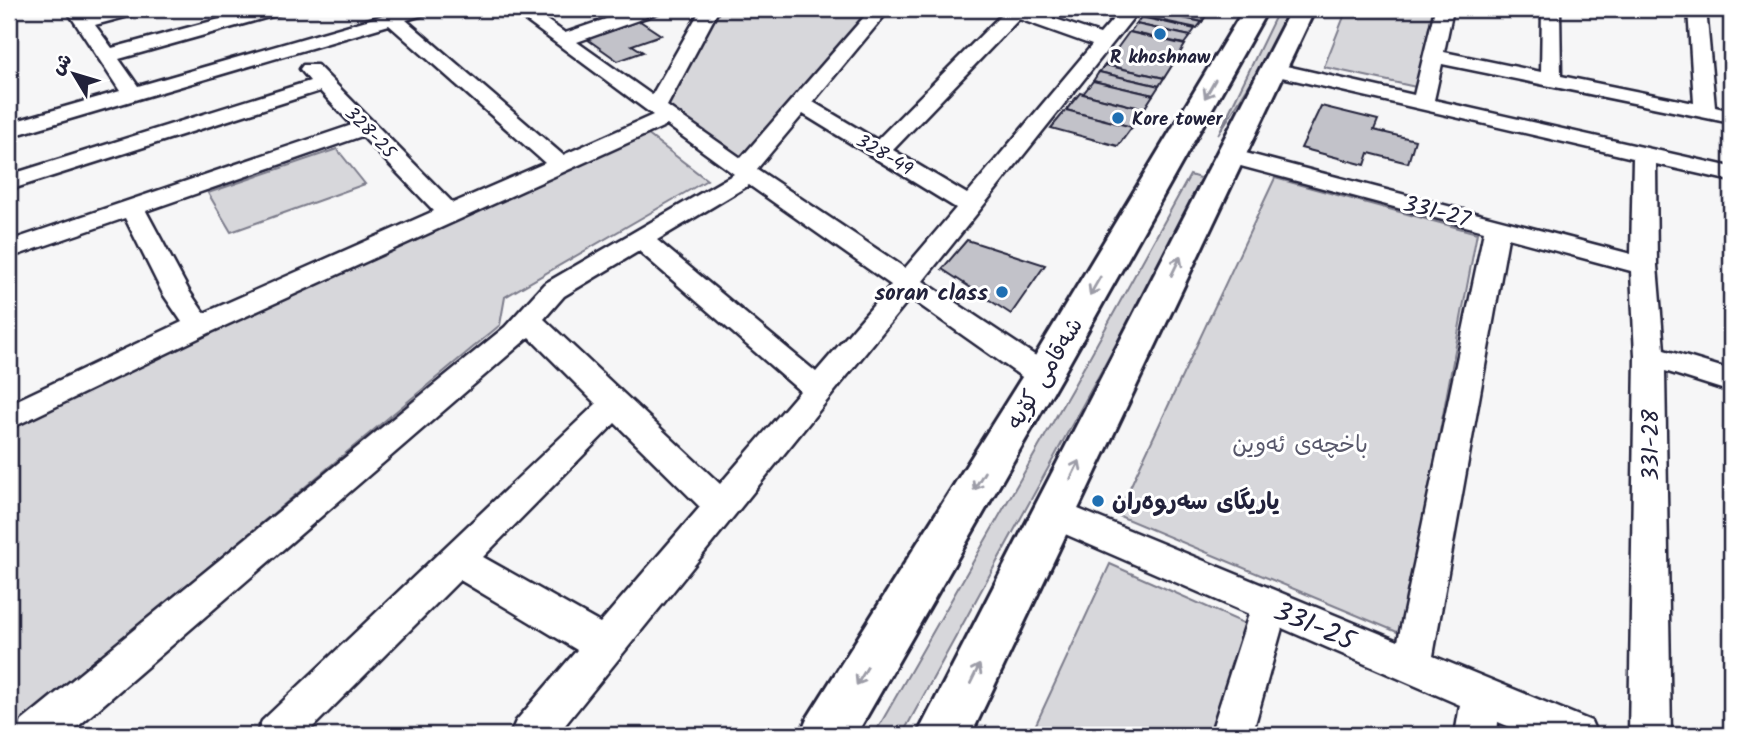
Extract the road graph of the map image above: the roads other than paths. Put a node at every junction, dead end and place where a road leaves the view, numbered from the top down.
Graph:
1 (134, 9) edge
2 (277, 9) edge
3 (424, 9) edge
4 (519, 9) edge
5 (652, 9) edge
6 (710, 9) edge
7 (881, 9) edge
8 (1131, 9) edge
9 (1256, 9) edge
10 (1303, 9) edge
11 (1444, 9) edge
12 (1551, 9) edge
13 (1696, 9) edge
14 (1012, 10) edge
15 (79, 15) edge
16 (392, 18) junction
17 (563, 40) junction
18 (1103, 42) junction
19 (291, 48) junction
20 (106, 56) junction
21 (1434, 56) junction
22 (1273, 69) junction
23 (1550, 80) junction
24 (323, 83) junction
25 (133, 94) junction
26 (800, 103) junction
27 (1423, 103) junction
28 (1705, 111) junction
29 (663, 112) junction
30 (1731, 117) edge
31 (366, 127) junction
32 (9, 130) edge
33 (1177, 145) junction
34 (880, 150) junction
35 (1644, 154) junction
36 (1230, 156) junction
37 (561, 165) junction
38 (746, 172) junction
39 (1731, 174) edge
40 (9, 183) edge
41 (970, 206) junction
42 (132, 208) junction
43 (451, 215) junction
44 (1497, 227) junction
45 (640, 239) junction
46 (9, 250) edge
47 (1644, 266) junction
48 (908, 282) junction
49 (529, 321) junction
50 (199, 326) junction
51 (1650, 356) junction
52 (1043, 376) junction
53 (1731, 381) edge
54 (818, 390) junction
55 (615, 404) junction
56 (9, 417) edge
57 (722, 507) junction
58 (1054, 514) junction
59 (457, 560) junction
60 (1269, 606) junction
61 (605, 646) junction
62 (1412, 666) junction
63 (1481, 695) junction
64 (37, 735) edge
65 (277, 735) edge
66 (531, 735) edge
67 (827, 735) edge
68 (944, 735) edge
69 (1231, 735) edge
70 (1476, 735) edge
71 (1576, 735) edge
72 (1650, 735) edge

1 - 15 street
2 - 20 street
3 - 16 street
4 - 17 street
5 - 17 street
6 - 29 street
7 - 26 street
8 - 18 street
9 -> 33 highway, شەقامی کۆیە
10 - 22 highway
11 - 21 street
12 - 23 street
13 - 28 street
14 - 18 street
14 - 34 street
15 - 20 street
16 - 19 street
16 - 37 street
17 - 29 street
18 - 41 street
19 - 24 street, 328-25
19 - 25 street
20 - 25 street
21 - 23 street
21 - 27 street
22 - 27 street
22 - 36 highway
23 - 28 street
24 - 31 street, 328-25
24 - 40 street
25 - 32 street
26 - 34 street, 328-49
26 - 38 street
27 - 35 street
28 - 30 street
29 - 37 street
29 - 38 street
31 - 42 street
31 - 43 street, 328-25
33 - 36 highway
33 -> 52 highway, شەقامی کۆیە
34 - 41 street, 328-49
35 - 39 street
35 - 47 street, 331-28
36 - 44 street, 331-27
58 -> 36 highway
37 - 43 street
38 - 45 street
38 - 48 street
41 - 48 street
42 - 46 street
42 - 50 street
43 - 50 street
44 - 47 street, 331-27
44 - 62 street
45 - 49 street
45 - 54 street
47 - 51 street, 331-28
48 - 52 street
48 - 54 street
49 - 55 street
49 - 64 street
50 - 56 street
51 - 53 street
51 - 72 street, 331-28
52 -> 67 highway, شەقامی کۆیە
54 - 57 street
55 - 57 street
55 - 59 street
57 - 61 street
58 - 60 street, 331-25
68 -> 58 highway
59 - 61 street
59 - 65 street
60 - 62 street, 331-25
60 - 69 street
61 - 66 street
62 - 63 street, 331-25
63 - 70 street
63 - 71 street, 331-25

